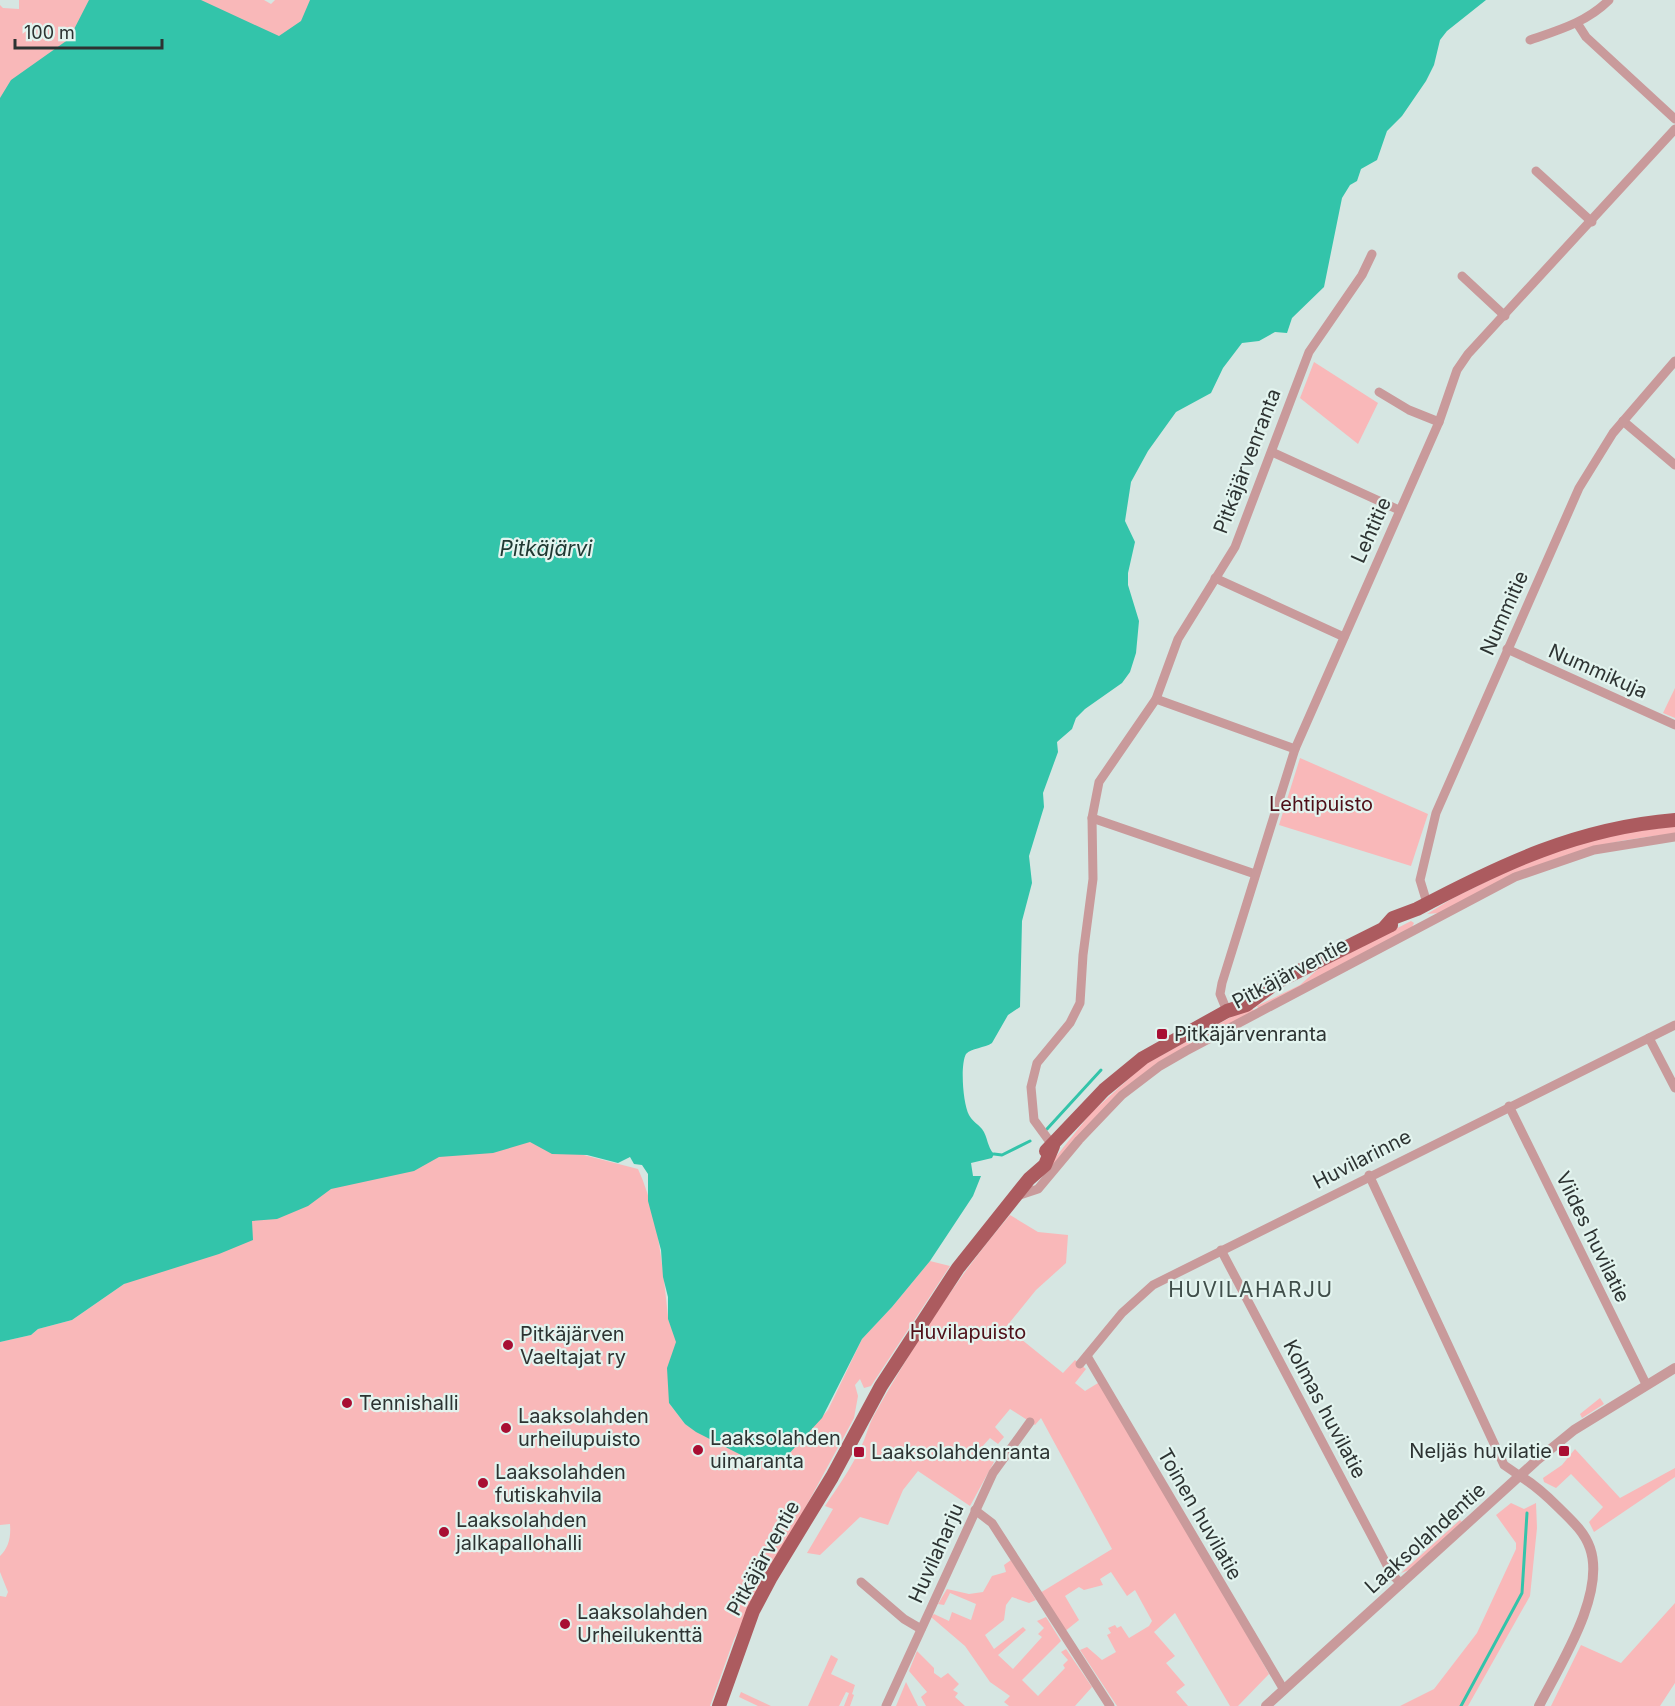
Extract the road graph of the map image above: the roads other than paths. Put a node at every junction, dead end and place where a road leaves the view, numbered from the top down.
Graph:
1 (1609, 0) edge
2 (1577, 23) junction
3 (1530, 40) dead end
4 (1675, 119) edge
5 (1675, 129) edge
6 (1536, 171) dead end
7 (1592, 222) junction
8 (1372, 254) dead end
9 (1462, 276) dead end
10 (1505, 316) junction
11 (1675, 362) edge
12 (1379, 392) dead end
13 (1623, 421) junction
14 (1439, 422) junction
15 (1272, 452) junction
16 (1675, 465) edge
17 (1399, 510) junction
18 (1215, 578) junction
19 (1344, 637) junction
20 (1507, 650) junction
21 (1156, 699) junction
22 (1675, 725) edge
23 (1295, 749) junction
24 (1092, 818) junction
25 (1675, 820) edge
26 (1675, 837) edge
27 (1256, 874) junction
28 (1422, 906) junction
29 (1425, 923) junction
30 (1227, 1011) junction
31 (1675, 1025) edge
32 (1649, 1038) junction
33 (1675, 1088) edge
34 (1509, 1106) junction
35 (1053, 1146) junction
36 (1370, 1175) junction
37 (1014, 1197) junction
38 (1221, 1250) junction
39 (1087, 1356) junction
40 (1080, 1364) dead end
41 (1675, 1368) edge
42 (1646, 1384) junction
43 (1030, 1422) dead end
44 (1520, 1476) junction
45 (975, 1510) junction
46 (861, 1582) dead end
47 (1401, 1584) junction
48 (921, 1629) junction
49 (1284, 1690) junction
50 (719, 1706) edge
51 (886, 1706) edge
52 (1110, 1706) edge
53 (1266, 1706) edge
54 (1539, 1706) edge

1 - 2 street
2 - 3 street
2 - 4 street
5 - 7 street, Lehtitie
6 - 7 street
7 - 10 street, Lehtitie
8 - 15 street, Pitkäjärvenranta
9 - 10 street
10 - 14 street, Lehtitie
11 - 13 street, Nummitie
12 - 14 street
13 - 16 street
13 - 20 street, Nummitie
14 - 17 street, Lehtitie
15 - 17 street
15 - 18 street, Pitkäjärvenranta
17 - 19 street, Lehtitie
18 - 19 street
18 - 21 street, Pitkäjärvenranta
19 - 23 street, Lehtitie
20 - 22 street, Nummikuja
20 - 28 street, Nummitie
21 - 23 street
21 - 24 street, Pitkäjärvenranta
23 - 27 street, Lehtitie
24 - 27 street
24 - 35 street, Pitkäjärvenranta
25 - 28 main road, Pitkäjärventie
26 - 29 street, Pitkäjärventie
27 - 30 street, Lehtitie
28 - 29 street
28 - 30 main road, Pitkäjärventie
29 - 37 street, Pitkäjärventie
30 - 35 main road, Pitkäjärventie
31 - 32 street, Huvilarinne
32 - 33 street
32 - 34 street, Huvilarinne
34 - 36 street, Huvilarinne
34 - 42 street, Viides huvilatie
35 - 37 main road, Pitkäjärventie
36 - 38 street, Huvilarinne
36 - 44 street
37 - 50 main road, Pitkäjärventie
38 - 39 street, Huvilarinne
38 - 47 street, Kolmas huvilatie
39 - 40 street
39 - 49 street, Toinen huvilatie
41 - 42 street, Laaksolahdentie
42 - 44 street, Laaksolahdentie
43 - 45 street, Huvilaharju
44 - 47 street, Laaksolahdentie
44 - 54 street
45 - 48 street, Huvilaharju
45 - 52 street
46 - 48 street
47 - 49 street, Laaksolahdentie
48 - 51 street, Huvilaharju
49 - 53 street, Laaksolahdentie

